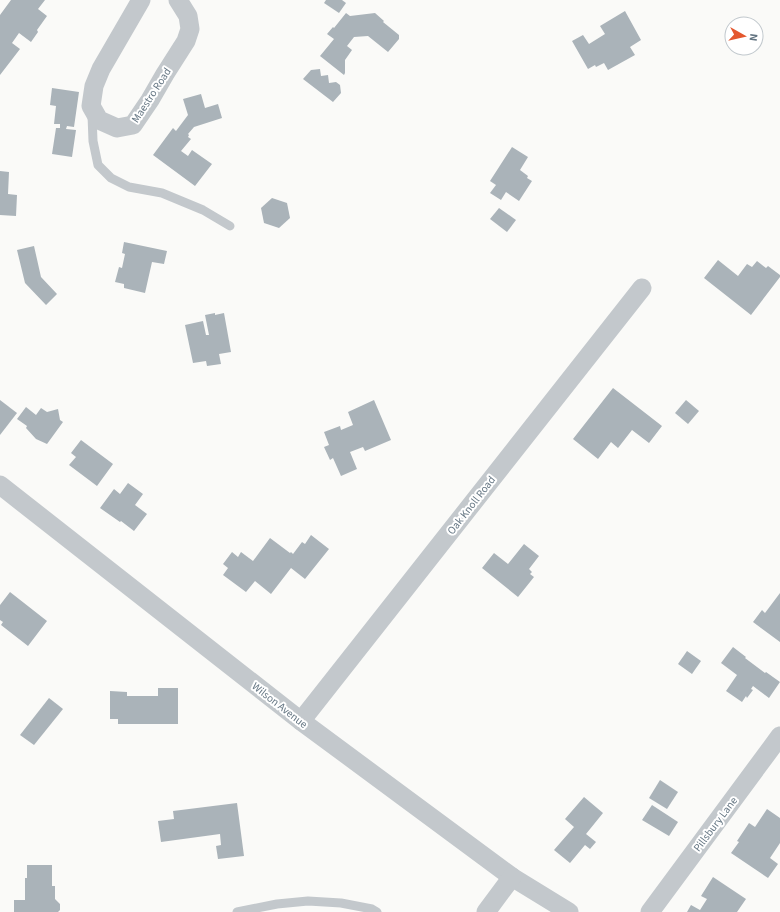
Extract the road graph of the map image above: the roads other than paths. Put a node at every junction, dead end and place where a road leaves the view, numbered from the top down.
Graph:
1 (141, 0) edge
2 (178, 0) edge
3 (91, 106) junction
4 (230, 226) dead end
5 (642, 288) dead end
6 (0, 485) edge
7 (301, 721) junction
8 (780, 736) edge
9 (512, 877) junction
10 (237, 912) edge
11 (377, 912) edge
12 (486, 912) edge
13 (569, 912) edge
14 (650, 912) edge

1 - 3 street
2 - 3 street, Maestro Road
3 - 4 lane
5 - 7 street, Oak Knoll Road
6 - 7 street, Wilson Avenue
7 - 9 street, Wilson Avenue
8 - 14 street, Pillsbury Lane
9 - 12 street
9 - 13 street, Wilson Avenue
10 - 11 lane

